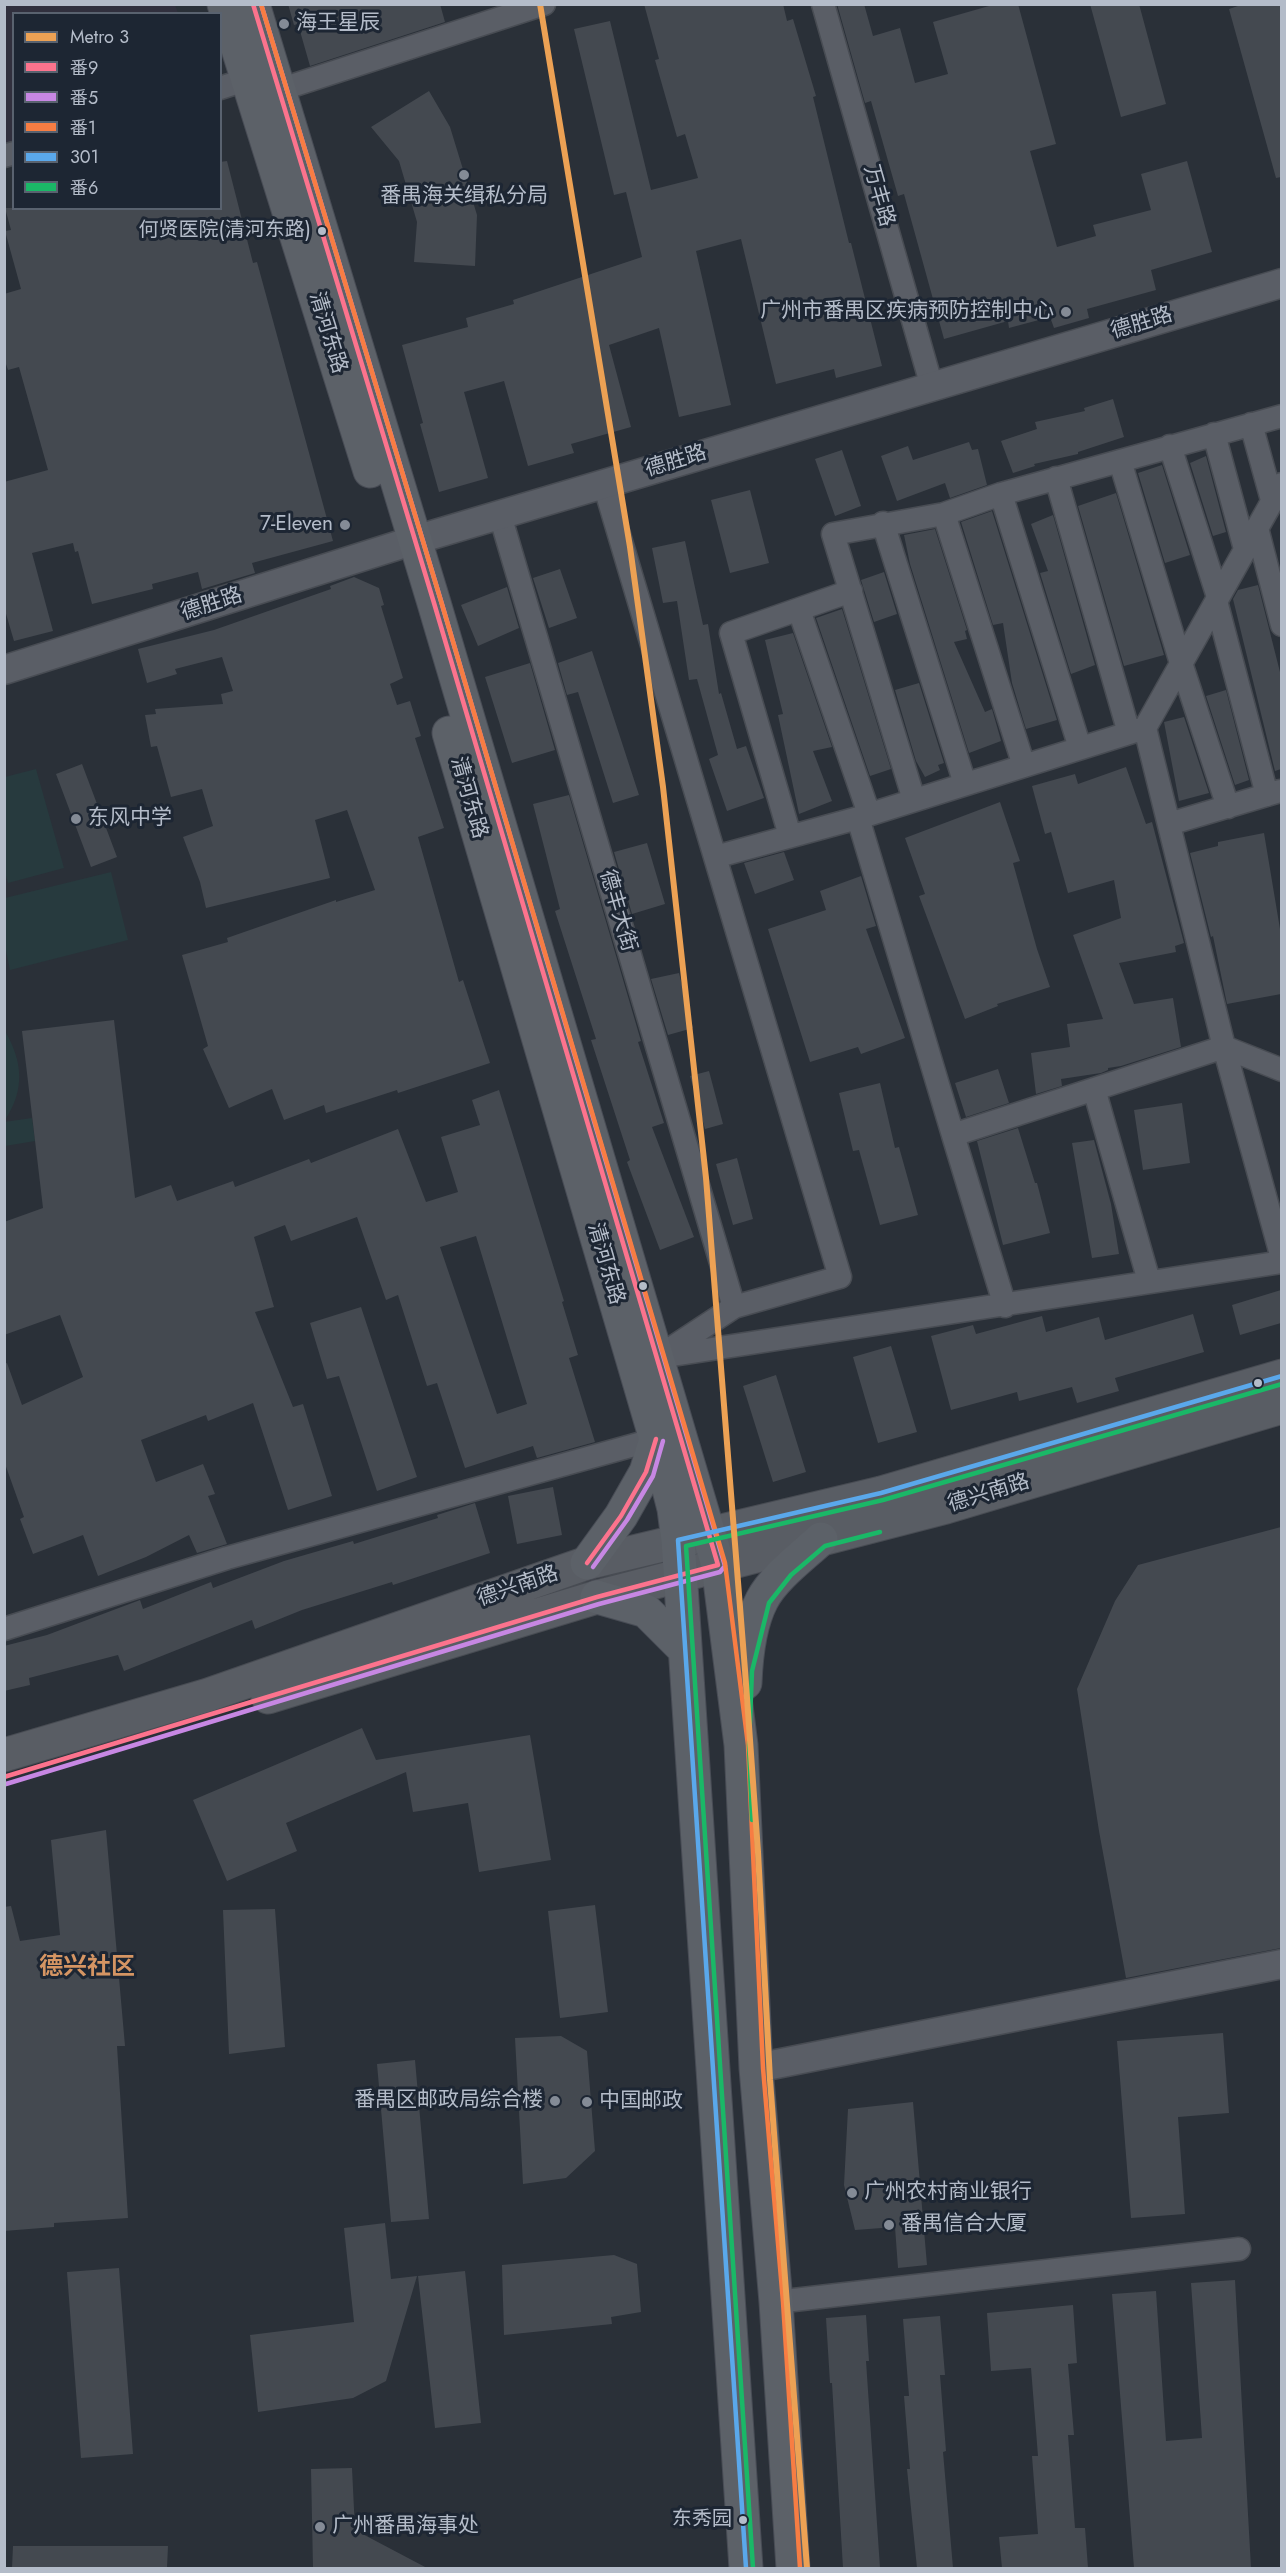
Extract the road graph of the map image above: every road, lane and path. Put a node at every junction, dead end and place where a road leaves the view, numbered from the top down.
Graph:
1 (224, 4) edge
2 (253, 4) edge
3 (544, 4) edge
4 (823, 4) edge
5 (234, 83) edge
6 (279, 90) junction
7 (1281, 283) edge
8 (932, 387) junction
9 (1281, 416) edge
10 (1251, 424) junction
11 (1214, 434) junction
12 (1170, 446) junction
13 (1120, 460) junction
14 (1056, 478) junction
15 (604, 484) junction
16 (1277, 492) edge
17 (1001, 494) junction
18 (944, 514) junction
19 (500, 515) junction
20 (883, 523) junction
21 (1257, 528) junction
22 (405, 543) junction
23 (1245, 549) junction
24 (851, 591) junction
25 (1217, 599) junction
26 (799, 610) junction
27 (1281, 625) edge
28 (1181, 663) junction
29 (4, 670) edge
30 (1137, 730) junction
31 (1080, 748) junction
32 (1024, 766) junction
33 (965, 784) junction
34 (1274, 793) edge
35 (914, 800) junction
36 (1228, 807) junction
37 (863, 816) junction
38 (1169, 824) junction
39 (790, 836) junction
40 (715, 857) junction
41 (1224, 1047) junction
42 (1281, 1070) edge
43 (1094, 1089) junction
44 (953, 1135) junction
45 (1281, 1260) edge
46 (1149, 1281) junction
47 (734, 1306) junction
48 (1005, 1306) junction
49 (658, 1357) junction
50 (1281, 1376) edge
51 (1281, 1407) edge
52 (656, 1439) junction
53 (710, 1533) junction
54 (821, 1539) junction
55 (678, 1540) junction
56 (586, 1563) junction
57 (718, 1565) junction
58 (680, 1575) junction
59 (597, 1597) junction
60 (4, 1629) edge
61 (684, 1649) junction
62 (741, 1744) junction
63 (691, 1749) junction
64 (4, 1755) edge
65 (4, 1777) edge
66 (1281, 1964) edge
67 (756, 2068) junction
68 (1239, 2250) dead end
69 (776, 2302) junction
70 (746, 2568) edge
71 (792, 2568) edge

1 - 5 main road, 清河东路
2 - 6 main road, 清河东路
3 - 6 street
4 - 8 street, 万丰路
5 - 22 main road, 清河东路
6 - 22 main road, 清河东路
7 - 8 street, 德胜路
8 - 15 street, 德胜路
9 - 10 street
10 - 11 street
10 - 16 street
11 - 12 street
11 - 23 street
12 - 13 street
12 - 25 street
13 - 14 street
13 - 28 street
14 - 17 street
14 - 30 street
15 - 19 street, 德胜路
15 - 40 street
16 - 21 street
17 - 18 street
17 - 31 street
18 - 20 street
18 - 32 street
19 - 22 street, 德胜路
19 - 47 street, 德丰大街
20 - 24 street
20 - 33 street
21 - 23 street
21 - 27 street
22 - 29 street, 德胜路
22 - 49 main road, 清河东路
22 - 52 main road, 清河东路
23 - 25 street
24 - 26 street
24 - 35 street
25 - 28 street
25 - 34 street
26 - 37 street
26 - 39 street
28 - 30 street
28 - 36 street
30 - 31 street
30 - 38 street
31 - 32 street
32 - 33 street
33 - 35 street
34 - 36 street
35 - 37 street
36 - 38 street
37 - 39 street
37 - 44 street
38 - 41 street
39 - 40 street
40 - 47 street
41 - 42 street
41 - 43 street
41 - 45 street
43 - 44 street
43 - 46 street
44 - 48 street
45 - 46 street
46 - 48 street
47 - 49 street
48 - 49 street
49 - 53 main road, 清河东路
50 - 53 main road, 德兴南路
51 - 54 main road, 德兴南路
52 - 55 main road, 清河东路
52 - 56 main road
52 - 60 street
53 - 55 main road, 德兴南路
53 - 57 main road, 清河东路
54 - 57 main road, 德兴南路
54 - 62 main road
55 - 56 main road, 德兴南路
55 - 58 main road, 清河东路
56 - 64 main road, 德兴南路
57 - 58 main road, 德兴南路
57 - 62 main road, 清河东路
58 - 59 main road, 德兴南路
58 - 61 main road, 清河东路
59 - 61 main road
59 - 65 main road, 德兴南路
61 - 63 main road, 清河东路
62 - 63 main road
62 - 67 main road, 清河东路
63 - 70 main road, 清河东路
66 - 67 street
67 - 69 main road, 清河东路
68 - 69 street
69 - 71 main road, 清河东路

